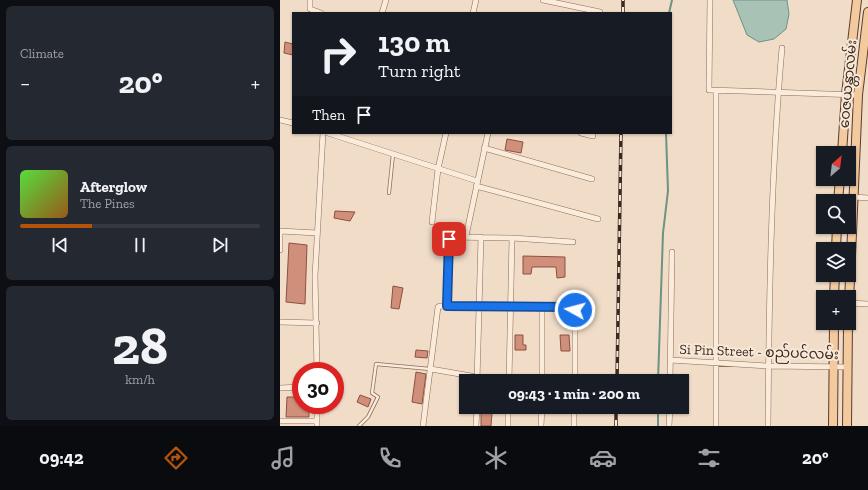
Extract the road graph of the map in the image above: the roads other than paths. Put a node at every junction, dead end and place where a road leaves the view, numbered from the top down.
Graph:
1 (310, 0) edge
2 (386, 0) edge
3 (476, 0) edge
4 (543, 0) edge
5 (710, 0) edge
6 (856, 0) edge
7 (318, 12) edge
8 (382, 12) edge
9 (473, 12) edge
10 (600, 12) dead end
11 (868, 12) edge
12 (782, 48) dead end
13 (716, 90) junction
14 (778, 92) junction
15 (846, 94) junction
16 (858, 95) junction
17 (280, 120) edge
18 (292, 123) edge
19 (324, 134) edge
20 (331, 134) edge
21 (446, 134) edge
22 (488, 134) edge
23 (585, 134) edge
24 (593, 136) dead end
25 (842, 146) edge
26 (484, 148) junction
27 (393, 153) junction
28 (438, 169) junction
29 (592, 179) dead end
30 (477, 180) junction
31 (476, 186) junction
32 (389, 193) dead end
33 (854, 194) edge
34 (856, 197) edge
35 (868, 198) edge
36 (598, 219) dead end
37 (432, 222) dead end
38 (280, 231) edge
39 (316, 234) junction
40 (852, 234) edge
41 (466, 236) junction
42 (481, 237) junction
43 (512, 238) junction
44 (573, 242) dead end
45 (280, 250) edge
46 (672, 252) dead end
47 (850, 290) edge
48 (856, 303) edge
49 (868, 304) edge
50 (447, 306) junction
51 (479, 307) junction
52 (509, 307) junction
53 (542, 308) junction
54 (280, 322) edge
55 (317, 323) junction
56 (834, 330) edge
57 (848, 330) edge
58 (670, 360) junction
59 (317, 362) edge
60 (716, 363) junction
61 (768, 366) junction
62 (832, 367) junction
63 (847, 367) junction
64 (431, 370) junction
65 (477, 374) edge
66 (509, 374) edge
67 (543, 374) edge
68 (575, 374) edge
69 (670, 374) edge
70 (459, 375) edge
71 (292, 387) edge
72 (280, 388) edge
73 (477, 414) edge
74 (508, 414) edge
75 (542, 414) edge
76 (574, 414) edge
77 (670, 414) edge
78 (280, 421) edge
79 (317, 424) edge
80 (359, 426) edge
81 (423, 426) edge
82 (476, 426) edge
83 (508, 426) edge
84 (541, 426) edge
85 (574, 426) edge
86 (669, 426) edge
87 (716, 426) edge
88 (768, 426) edge
89 (833, 426) edge
90 (847, 426) edge

1 - 7 street
2 - 8 street
3 - 9 street
4 - 10 street
5 - 13 street
6 - 15 main road, ဝေဇယန္တာလမ်း
11 - 16 main road, ဝေဇယန္တာလမ်း
12 - 14 street
13 - 14 street
13 - 60 street
14 - 15 street
14 - 61 street
15 - 16 street
15 - 25 main road, ဝေဇယန္တာလမ်း
16 - 33 main road, ဝေဇယန္တာလမ်း
17 - 18 street
19 - 39 street
20 - 27 street
21 - 28 street
22 - 26 street
23 - 24 street
26 - 29 street
26 - 30 street
27 - 28 street
27 - 32 lane
28 - 30 street
28 - 37 street
30 - 31 street
31 - 36 street
31 - 41 street
34 - 35 street
38 - 39 street
38 - 45 street
39 - 55 street
40 - 47 main road, ဝေဇယန္တာလမ်း
41 - 42 street
41 - 50 street
42 - 43 street
42 - 51 street
43 - 44 street
43 - 52 street
46 - 58 street
48 - 49 street
50 - 51 street
50 - 64 street
51 - 52 street
51 - 65 street
52 - 53 street
52 - 66 street
53 - 67 street
53 - 68 street
54 - 55 street
55 - 59 street
56 - 62 main road
57 - 63 main road
58 - 60 street, Si Pin Street - စည်ပင်လမ်း
58 - 69 street
60 - 61 street, Si Pin Street - စည်ပင်လမ်း
60 - 87 street
61 - 62 street, Si Pin Street - စည်ပင်လမ်း
61 - 88 street
62 - 63 street, Si Pin Street - စည်ပင်လမ်း
62 - 89 main road
63 - 90 main road
64 - 70 street
64 - 80 lane
64 - 81 street
71 - 72 street
73 - 82 street
74 - 83 street
75 - 84 street
76 - 85 street
77 - 86 street
78 - 79 street

